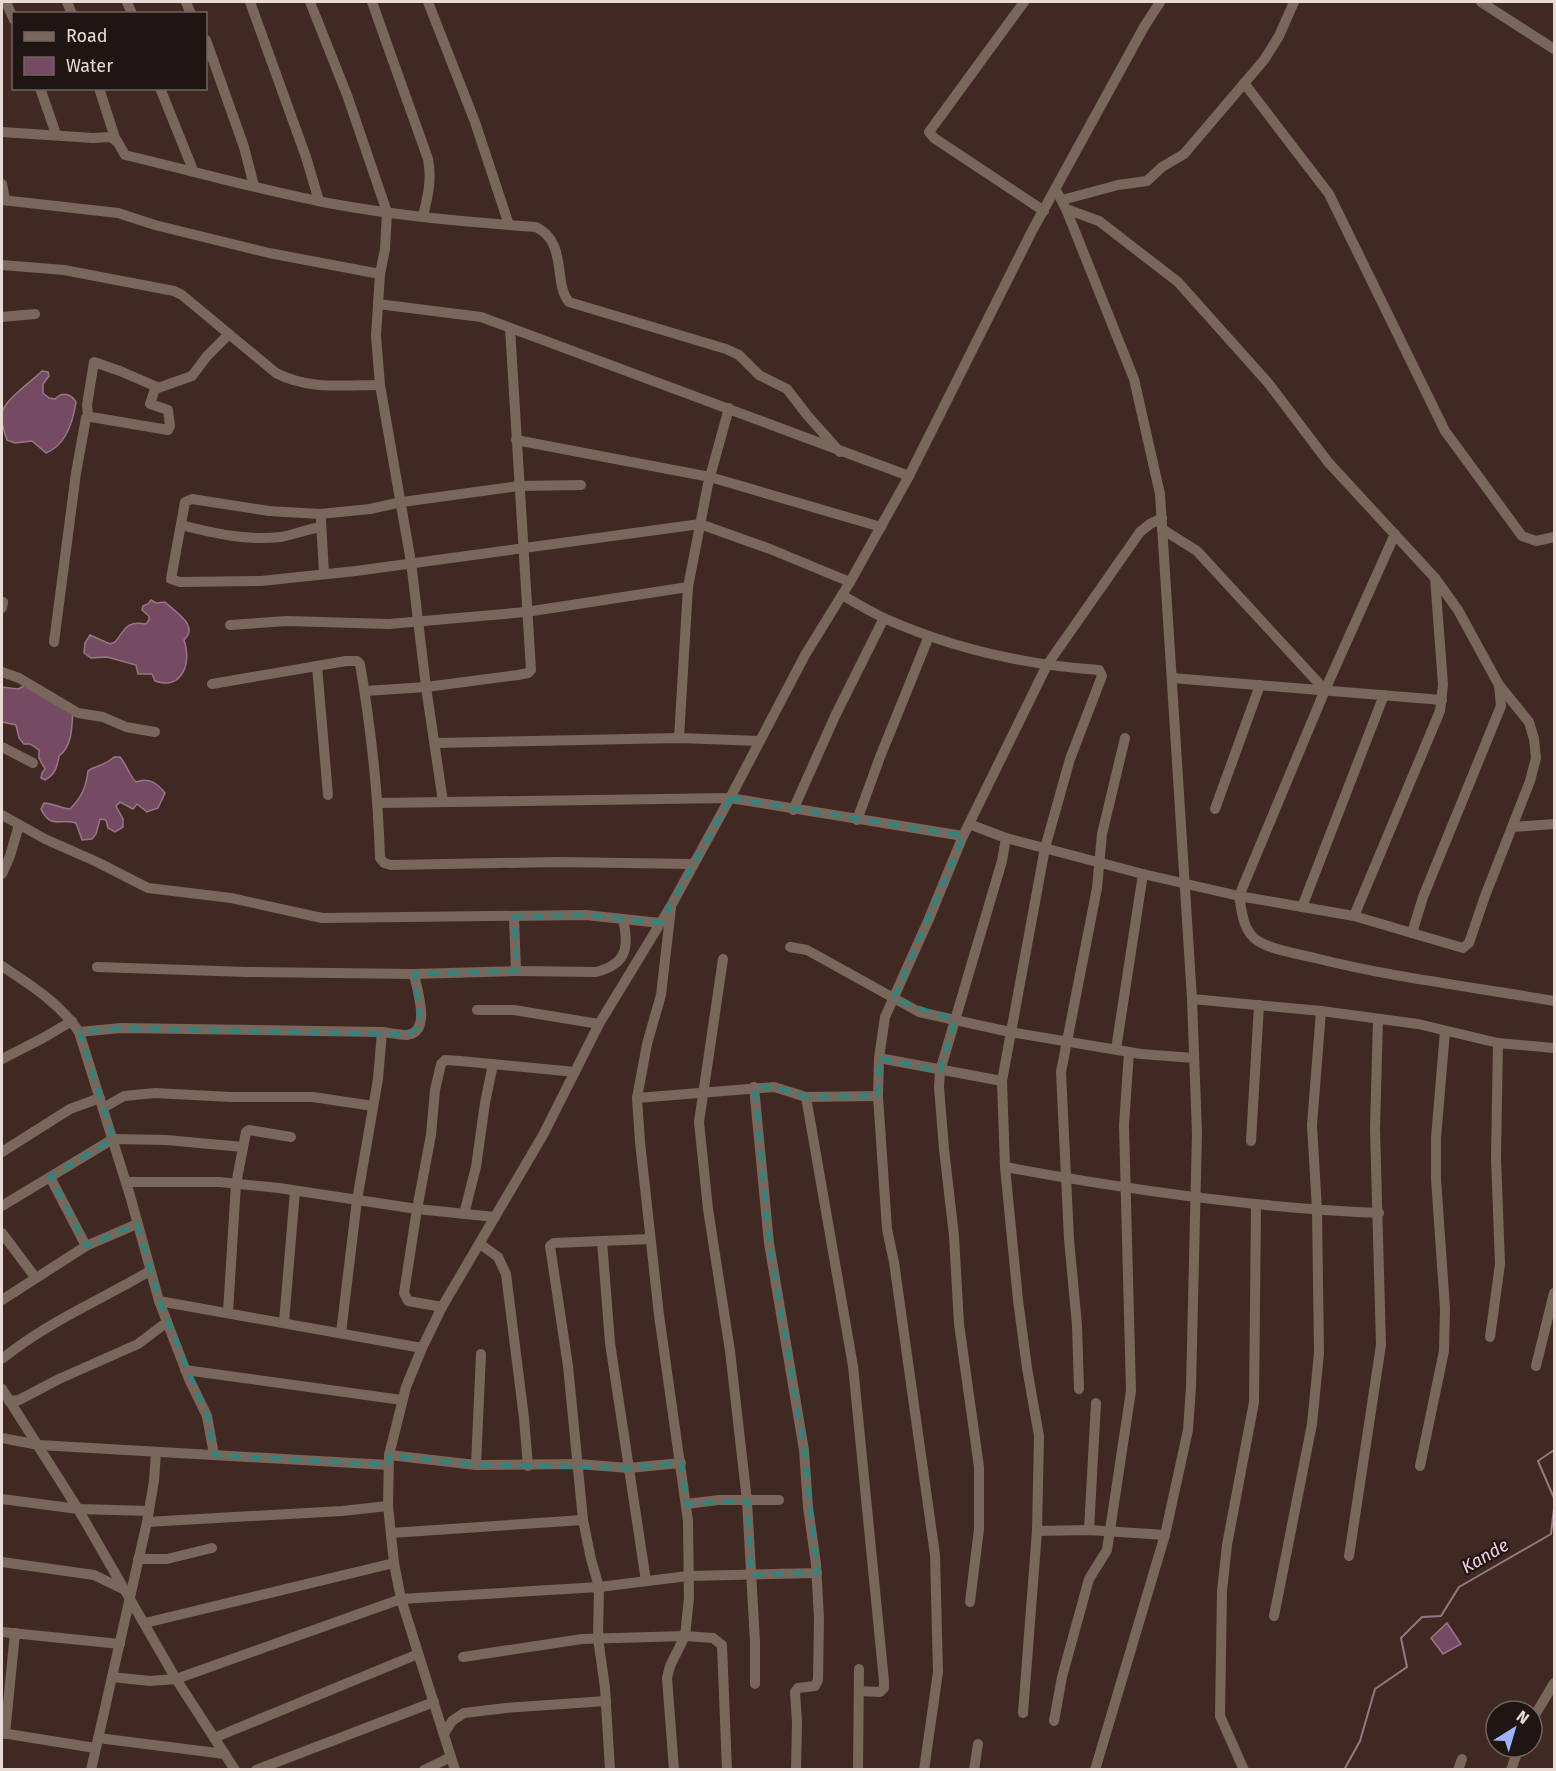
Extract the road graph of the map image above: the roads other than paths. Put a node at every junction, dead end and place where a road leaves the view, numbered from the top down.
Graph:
1 (250, 2) edge
2 (310, 2) edge
3 (372, 2) edge
4 (428, 2) edge
5 (1024, 2) edge
6 (1160, 2) edge
7 (1294, 2) edge
8 (1480, 2) edge
9 (207, 43) edge
10 (1554, 49) edge
11 (1244, 83) junction
12 (41, 90) edge
13 (100, 90) edge
14 (161, 90) edge
15 (2, 132) edge
16 (56, 134) junction
17 (116, 141) junction
18 (193, 170) junction
19 (2, 184) edge
20 (254, 186) junction
21 (1056, 190) junction
22 (3, 200) edge
23 (319, 201) junction
24 (1064, 204) junction
25 (1044, 211) junction
26 (387, 212) junction
27 (423, 216) junction
28 (509, 225) junction
29 (2, 265) edge
30 (380, 274) junction
31 (378, 304) junction
32 (35, 314) dead end
33 (2, 317) edge
34 (510, 328) junction
35 (229, 334) junction
36 (380, 385) junction
37 (157, 387) junction
38 (729, 408) junction
39 (88, 416) junction
40 (516, 441) junction
41 (840, 452) junction
42 (909, 476) junction
43 (710, 477) junction
44 (581, 485) dead end
45 (519, 486) junction
46 (402, 502) junction
47 (320, 514) junction
48 (700, 524) junction
49 (1162, 524) junction
50 (181, 525) junction
51 (321, 527) junction
52 (881, 527) junction
53 (1395, 534) junction
54 (1554, 537) edge
55 (523, 547) junction
56 (411, 562) junction
57 (324, 574) junction
58 (1435, 578) junction
59 (850, 582) junction
60 (688, 587) junction
61 (842, 595) junction
62 (526, 612) junction
63 (884, 618) junction
64 (419, 620) junction
65 (230, 625) dead end
66 (929, 636) junction
67 (54, 642) dead end
68 (1047, 665) junction
69 (317, 666) junction
70 (2, 672) edge
71 (1172, 678) junction
72 (212, 684) dead end
73 (1260, 685) junction
74 (1498, 685) junction
75 (426, 687) junction
76 (1325, 690) junction
77 (365, 691) junction
78 (1384, 695) junction
79 (1442, 699) junction
80 (155, 732) dead end
81 (679, 738) junction
82 (1125, 738) dead end
83 (760, 741) junction
84 (436, 743) junction
85 (2, 747) edge
86 (33, 763) dead end
87 (328, 795) dead end
88 (730, 798) junction
89 (443, 802) junction
90 (378, 803) junction
91 (794, 810) junction
92 (1215, 810) dead end
93 (2, 815) edge
94 (858, 820) junction
95 (969, 824) junction
96 (1554, 824) edge
97 (20, 825) junction
98 (1512, 827) junction
99 (963, 836) junction
100 (1006, 838) junction
101 (1045, 848) junction
102 (1100, 863) junction
103 (694, 864) junction
104 (2, 874) edge
105 (1143, 874) junction
106 (1184, 884) junction
107 (1239, 896) junction
108 (672, 904) junction
109 (1302, 907) junction
110 (1354, 916) junction
111 (514, 917) junction
112 (623, 919) junction
113 (660, 923) junction
114 (1412, 933) junction
115 (790, 947) dead end
116 (723, 959) dead end
117 (2, 966) edge
118 (97, 967) dead end
119 (516, 971) junction
120 (414, 974) junction
121 (893, 999) junction
122 (1192, 999) junction
123 (1554, 1001) edge
124 (1259, 1005) junction
125 (477, 1010) dead end
126 (1320, 1011) junction
127 (1378, 1019) junction
128 (954, 1020) junction
129 (72, 1021) junction
130 (599, 1024) junction
131 (1445, 1031) junction
132 (79, 1032) junction
133 (382, 1032) junction
134 (1011, 1032) junction
135 (1068, 1041) junction
136 (1498, 1042) junction
137 (1554, 1048) edge
138 (1116, 1049) junction
139 (1129, 1052) junction
140 (879, 1058) junction
141 (1194, 1058) junction
142 (2, 1059) edge
143 (493, 1064) junction
144 (940, 1071) junction
145 (575, 1072) junction
146 (1002, 1081) junction
147 (754, 1087) junction
148 (702, 1091) junction
149 (878, 1096) junction
150 (806, 1097) junction
151 (637, 1098) junction
152 (101, 1103) junction
153 (373, 1106) junction
154 (291, 1137) dead end
155 (113, 1139) junction
156 (1251, 1141) dead end
157 (243, 1147) junction
158 (2, 1152) edge
159 (1005, 1167) junction
160 (50, 1177) junction
161 (1066, 1178) junction
162 (126, 1182) junction
163 (236, 1184) junction
164 (1125, 1186) junction
165 (294, 1191) junction
166 (1195, 1197) junction
167 (357, 1200) junction
168 (1256, 1205) junction
169 (2, 1206) edge
170 (417, 1209) junction
171 (1317, 1210) junction
172 (1379, 1213) junction
173 (464, 1214) junction
174 (495, 1217) junction
175 (137, 1224) junction
176 (2, 1233) edge
177 (650, 1239) junction
178 (602, 1241) junction
179 (480, 1244) junction
180 (86, 1246) junction
181 (150, 1271) junction
182 (35, 1277) junction
183 (1554, 1293) edge
184 (2, 1300) edge
185 (159, 1301) junction
186 (442, 1307) junction
187 (228, 1312) junction
188 (167, 1322) junction
189 (284, 1322) junction
190 (341, 1333) junction
191 (1490, 1337) dead end
192 (422, 1348) junction
193 (481, 1354) dead end
194 (2, 1359) edge
195 (1536, 1366) dead end
196 (185, 1370) junction
197 (2, 1389) edge
198 (1079, 1389) dead end
199 (402, 1400) junction
200 (9, 1401) junction
201 (1096, 1403) dead end
202 (2, 1438) edge
203 (39, 1445) junction
204 (156, 1453) junction
205 (213, 1455) junction
206 (388, 1460) junction
207 (681, 1463) junction
208 (578, 1464) junction
209 (476, 1465) junction
210 (528, 1466) junction
211 (1420, 1466) dead end
212 (629, 1468) junction
213 (2, 1499) edge
214 (779, 1500) dead end
215 (747, 1501) junction
216 (686, 1504) junction
217 (388, 1506) junction
218 (78, 1509) junction
219 (149, 1511) junction
220 (583, 1520) junction
221 (147, 1522) junction
222 (1089, 1530) junction
223 (1036, 1531) junction
224 (1110, 1531) junction
225 (391, 1533) junction
226 (1165, 1535) junction
227 (212, 1548) dead end
228 (1349, 1556) dead end
229 (138, 1559) junction
230 (2, 1562) edge
231 (394, 1563) junction
232 (817, 1573) junction
233 (751, 1575) junction
234 (688, 1576) junction
235 (646, 1581) junction
236 (599, 1587) junction
237 (124, 1590) junction
238 (401, 1599) junction
239 (130, 1600) junction
240 (970, 1602) dead end
241 (1274, 1616) dead end
242 (145, 1623) junction
243 (2, 1632) edge
244 (15, 1633) junction
245 (685, 1636) junction
246 (598, 1638) junction
247 (120, 1644) junction
248 (418, 1654) junction
249 (463, 1656) dead end
250 (859, 1669) dead end
251 (112, 1677) junction
252 (176, 1679) junction
253 (1554, 1683) edge
254 (755, 1684) dead end
255 (859, 1691) junction
256 (1544, 1700) edge
257 (606, 1701) junction
258 (434, 1702) junction
259 (1023, 1713) dead end
260 (1054, 1721) dead end
261 (3, 1734) edge
262 (444, 1734) junction
263 (214, 1738) junction
264 (97, 1743) junction
265 (978, 1744) dead end
266 (225, 1754) junction
267 (451, 1757) junction
268 (91, 1770) edge
269 (235, 1770) edge
270 (256, 1770) edge
271 (424, 1770) edge
272 (455, 1770) edge
273 (610, 1770) edge
274 (674, 1770) edge
275 (727, 1770) edge
276 (796, 1770) edge
277 (858, 1770) edge
278 (924, 1770) edge
279 (974, 1770) edge
280 (1095, 1770) edge
281 (1244, 1770) edge

1 - 23 street
2 - 26 street
3 - 27 street
4 - 28 street
5 - 25 street
6 - 21 street
7 - 11 street
8 - 10 street
9 - 20 street
11 - 24 street
11 - 54 street
12 - 16 street
13 - 17 street
14 - 18 street
15 - 16 street
16 - 17 street
17 - 18 street
18 - 20 street
19 - 22 street
20 - 23 street
21 - 24 street
21 - 25 street
22 - 30 street
23 - 26 street
24 - 49 street
24 - 53 street
25 - 42 street
26 - 27 street
26 - 30 street
27 - 28 street
28 - 41 street
29 - 35 street
30 - 31 street
31 - 34 street
31 - 36 street
32 - 33 street
34 - 38 street
34 - 40 street
35 - 36 street
35 - 37 street
36 - 46 street
37 - 39 street
37 - 39 street
38 - 41 street
38 - 43 street
39 - 67 street
40 - 43 street
40 - 45 street
41 - 42 street
42 - 52 street
43 - 48 street
43 - 52 street
44 - 45 street
45 - 46 street
45 - 55 street
46 - 47 street
46 - 56 street
47 - 50 street
47 - 51 street
48 - 55 street
48 - 59 street
48 - 60 street
49 - 68 street
49 - 71 street
49 - 76 street
50 - 51 street
50 - 57 street
51 - 57 street
52 - 59 street
53 - 58 street
53 - 76 street
55 - 56 street
55 - 62 street
56 - 57 street
56 - 64 street
58 - 74 street
58 - 79 street
59 - 61 street
60 - 62 street
60 - 81 street
61 - 63 street
61 - 83 street
62 - 64 street
62 - 75 street
63 - 66 street
63 - 91 street
64 - 65 street
64 - 75 street
66 - 68 street
66 - 94 street
68 - 95 street
68 - 101 street
69 - 72 street
69 - 77 street
69 - 87 street
70 - 80 street
71 - 73 street
71 - 106 street
73 - 76 street
73 - 92 street
74 - 98 street
74 - 114 street
75 - 77 street
75 - 84 street
76 - 78 street
76 - 107 street
77 - 90 street
78 - 79 street
78 - 109 street
79 - 110 street
81 - 83 street
81 - 84 street
82 - 102 street
83 - 88 street
84 - 89 street
85 - 86 street
88 - 89 street
88 - 91 street
88 - 103 street
89 - 90 street
90 - 103 street
91 - 94 street
93 - 97 street
94 - 99 street
95 - 99 street
95 - 100 street
96 - 98 street
97 - 104 street
97 - 111 street
98 - 114 street
99 - 121 street
100 - 101 street
100 - 128 street
101 - 102 street
101 - 134 street
102 - 105 street
102 - 135 street
103 - 108 street
105 - 106 street
105 - 138 street
106 - 107 street
106 - 122 street
107 - 109 street
107 - 123 street
108 - 113 street
108 - 151 street
109 - 110 street
110 - 114 street
111 - 112 street
111 - 119 street
112 - 113 street
112 - 119 street
113 - 130 street
115 - 121 street
116 - 148 street
117 - 129 street
118 - 120 street
119 - 120 street
120 - 133 street
121 - 128 street
121 - 140 street
122 - 124 street
122 - 141 street
124 - 126 street
124 - 156 street
125 - 130 street
126 - 127 street
126 - 171 street
127 - 131 street
127 - 172 street
128 - 134 street
128 - 144 street
129 - 132 street
129 - 142 street
130 - 145 street
131 - 136 street
131 - 211 street
132 - 133 street
132 - 152 street
133 - 153 street
134 - 135 street
134 - 146 street
135 - 138 street
135 - 161 street
136 - 137 street
136 - 191 street
138 - 139 street
139 - 141 street
139 - 164 street
140 - 144 street
140 - 149 street
141 - 166 street
143 - 145 street
143 - 170 street
143 - 173 street
144 - 146 street
144 - 240 street
145 - 174 street
146 - 159 street
147 - 148 street
147 - 150 street
147 - 232 street
148 - 151 street
148 - 215 street
149 - 150 street
149 - 278 street
150 - 255 street
151 - 177 street
152 - 153 street
152 - 155 street
152 - 158 street
153 - 167 street
154 - 157 street
155 - 157 street
155 - 160 street
155 - 162 street
157 - 163 street
159 - 161 street
159 - 223 street
160 - 169 street
160 - 180 street
161 - 164 street
161 - 198 street
162 - 163 street
162 - 175 street
163 - 165 street
163 - 187 street
164 - 166 street
164 - 224 street
165 - 167 street
165 - 189 street
166 - 168 street
166 - 226 street
167 - 170 street
167 - 190 street
168 - 171 street
168 - 281 street
170 - 173 street
170 - 186 street
171 - 172 street
171 - 241 street
172 - 228 street
173 - 174 street
174 - 179 street
175 - 180 street
175 - 181 street
176 - 182 street
177 - 178 street
177 - 207 street
178 - 208 street
178 - 212 street
179 - 186 street
179 - 210 street
180 - 182 street
181 - 185 street
181 - 194 street
182 - 184 street
183 - 195 street
185 - 187 street
185 - 188 street
186 - 192 street
187 - 189 street
188 - 196 street
188 - 200 street
189 - 190 street
190 - 192 street
192 - 199 street
193 - 209 street
196 - 199 street
196 - 205 street
197 - 200 street
199 - 206 street
200 - 203 street
201 - 222 street
202 - 203 street
203 - 204 street
203 - 218 street
204 - 205 street
204 - 219 street
205 - 206 street
206 - 209 street
206 - 217 street
207 - 212 street
207 - 216 street
208 - 210 street
208 - 212 street
208 - 220 street
209 - 210 street
212 - 235 street
213 - 218 street
214 - 215 street
215 - 216 street
215 - 233 street
216 - 234 street
217 - 221 street
217 - 225 street
218 - 219 street
218 - 237 street
219 - 221 street
220 - 225 street
220 - 236 street
221 - 229 street
222 - 223 street
222 - 224 street
223 - 259 street
224 - 226 street
224 - 260 street
225 - 231 street
226 - 280 street
227 - 229 street
229 - 239 street
230 - 237 street
231 - 238 street
231 - 242 street
232 - 233 street
232 - 276 street
233 - 234 street
233 - 254 street
234 - 235 street
234 - 245 street
235 - 236 street
236 - 238 street
236 - 246 street
237 - 239 street
238 - 248 street
238 - 252 street
239 - 242 street
239 - 247 street
242 - 252 street
243 - 244 street
244 - 247 street
244 - 261 street
245 - 246 street
245 - 274 street
245 - 275 street
246 - 249 street
246 - 257 street
247 - 251 street
248 - 258 street
248 - 263 street
250 - 255 street
251 - 252 street
251 - 264 street
252 - 263 street
253 - 256 street
255 - 277 street
257 - 262 street
257 - 273 street
258 - 262 street
258 - 270 street
261 - 264 street
262 - 267 street
263 - 266 street
264 - 266 street
264 - 268 street
265 - 279 street
266 - 269 street
267 - 271 street
267 - 272 street

